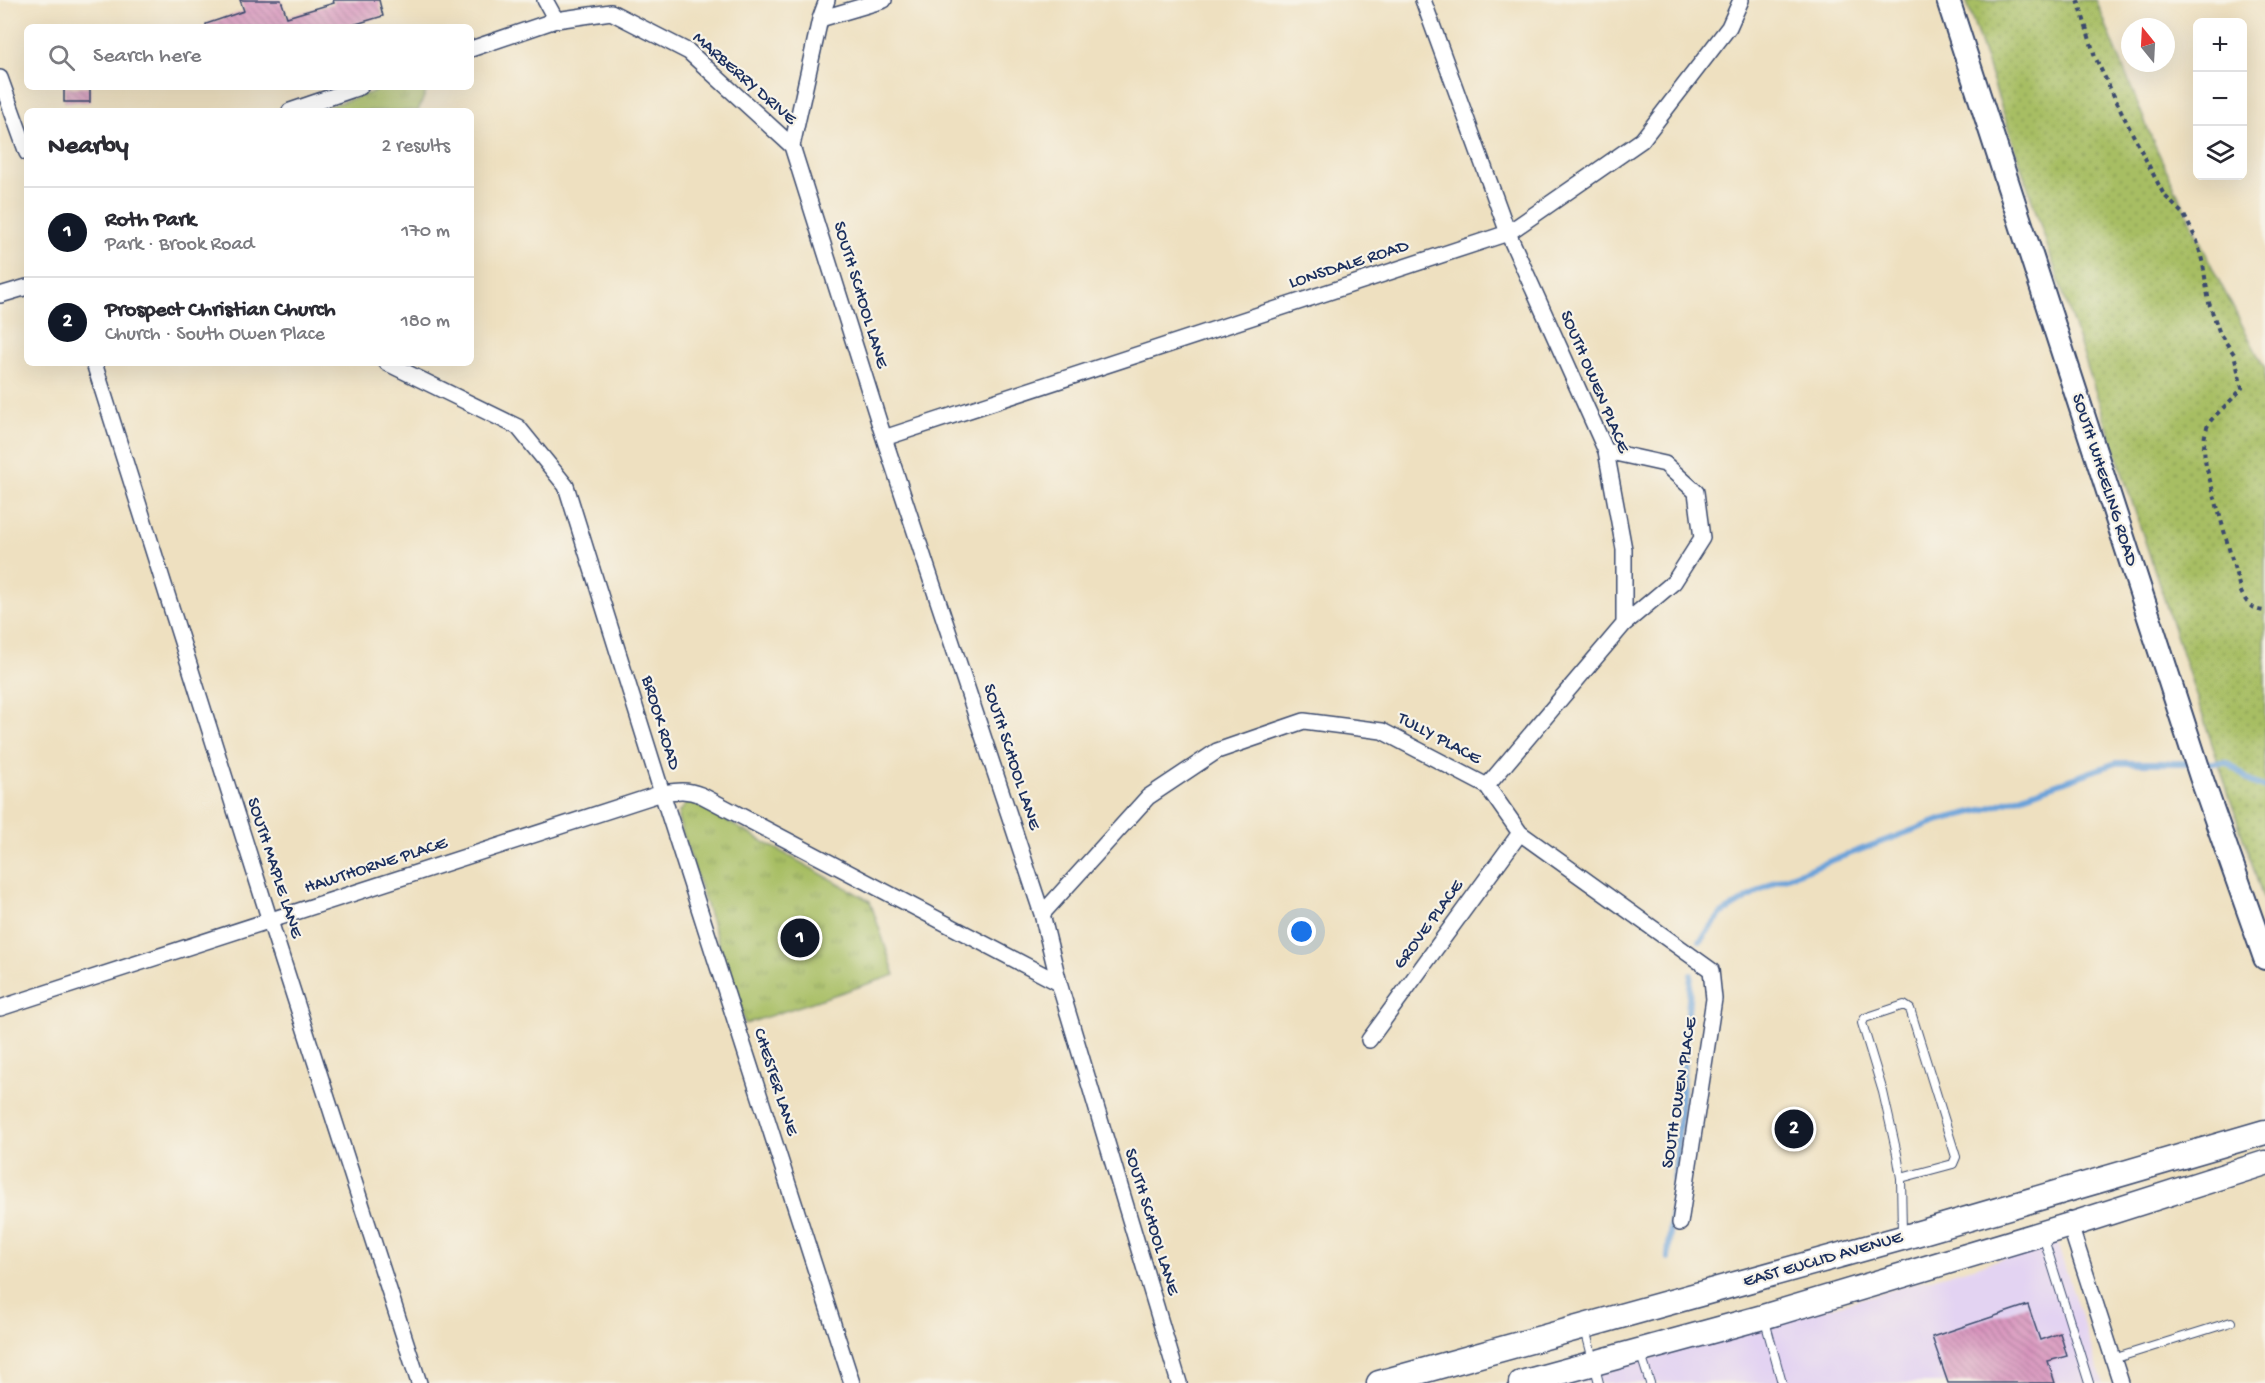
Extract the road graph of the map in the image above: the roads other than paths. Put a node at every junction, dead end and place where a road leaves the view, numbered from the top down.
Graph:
1 (545, 0) edge
2 (827, 0) edge
3 (884, 0) edge
4 (1423, 0) edge
5 (1741, 0) edge
6 (1948, 0) edge
7 (820, 19) junction
8 (556, 20) junction
9 (474, 48) edge
10 (0, 78) edge
11 (351, 90) edge
12 (299, 108) edge
13 (24, 145) edge
14 (792, 146) junction
15 (1508, 233) junction
16 (24, 288) edge
17 (0, 295) edge
18 (95, 366) edge
19 (393, 366) edge
20 (884, 438) junction
21 (1606, 451) junction
22 (1624, 624) junction
23 (1487, 786) junction
24 (662, 793) junction
25 (1520, 833) junction
26 (1042, 914) junction
27 (270, 921) junction
28 (2265, 958) edge
29 (1712, 970) joint
30 (1059, 983) junction
31 (0, 1008) edge
32 (1370, 1040) dead end
33 (2265, 1132) edge
34 (2265, 1162) edge
35 (1901, 1178) junction
36 (1680, 1223) dead end
37 (2070, 1225) junction
38 (2042, 1233) junction
39 (1902, 1238) junction
40 (1763, 1317) junction
41 (2231, 1322) dead end
42 (1584, 1326) junction
43 (1640, 1351) junction
44 (2113, 1359) junction
45 (1596, 1373) edge
46 (419, 1383) edge
47 (852, 1383) edge
48 (1179, 1383) edge
49 (1379, 1383) edge
50 (1521, 1383) edge
51 (1650, 1383) edge
52 (1782, 1383) edge
53 (2089, 1383) edge
54 (2121, 1383) edge

1 - 8 street
2 - 7 street
3 - 7 street
4 - 15 street, SOUTH OWEN PLACE
5 - 15 street, LONSDALE ROAD
6 - 28 street, SOUTH WHEELING ROAD
7 - 14 street
8 - 9 street, MARBERRY DRIVE
8 - 14 street, MARBERRY DRIVE
10 - 13 street
11 - 12 street
14 - 20 street, SOUTH SCHOOL LANE
15 - 20 street, LONSDALE ROAD
15 - 21 street, SOUTH OWEN PLACE
16 - 17 street
18 - 27 street, SOUTH MAPLE LANE
19 - 24 street, BROOK ROAD
20 - 26 street, SOUTH SCHOOL LANE
21 - 22 street, SOUTH OWEN PLACE
21 - 22 street
22 - 23 street
23 - 25 street, TULLY PLACE
23 - 26 street, TULLY PLACE
24 - 27 street, HAWTHORNE PLACE
24 - 30 street, BROOK ROAD
24 - 47 street, CHESTER LANE
25 - 29 street, TULLY PLACE
25 - 32 street, GROVE PLACE
26 - 30 street, SOUTH SCHOOL LANE
27 - 31 street, HAWTHORNE PLACE
27 - 46 street, SOUTH MAPLE LANE
29 - 36 street, SOUTH OWEN PLACE
30 - 48 street, SOUTH SCHOOL LANE
33 - 39 main road, EAST EUCLID AVENUE
34 - 37 main road, EAST EUCLID AVENUE
35 - 35 lane
35 - 39 lane
37 - 38 main road, EAST EUCLID AVENUE
37 - 44 street
38 - 40 main road, EAST EUCLID AVENUE
38 - 53 lane
39 - 42 main road, EAST EUCLID AVENUE
40 - 43 main road, EAST EUCLID AVENUE
40 - 52 lane
41 - 44 lane
42 - 45 lane
42 - 49 main road, EAST EUCLID AVENUE
43 - 45 main road, EAST EUCLID AVENUE
43 - 51 lane
44 - 54 street
45 - 50 main road, EAST EUCLID AVENUE

